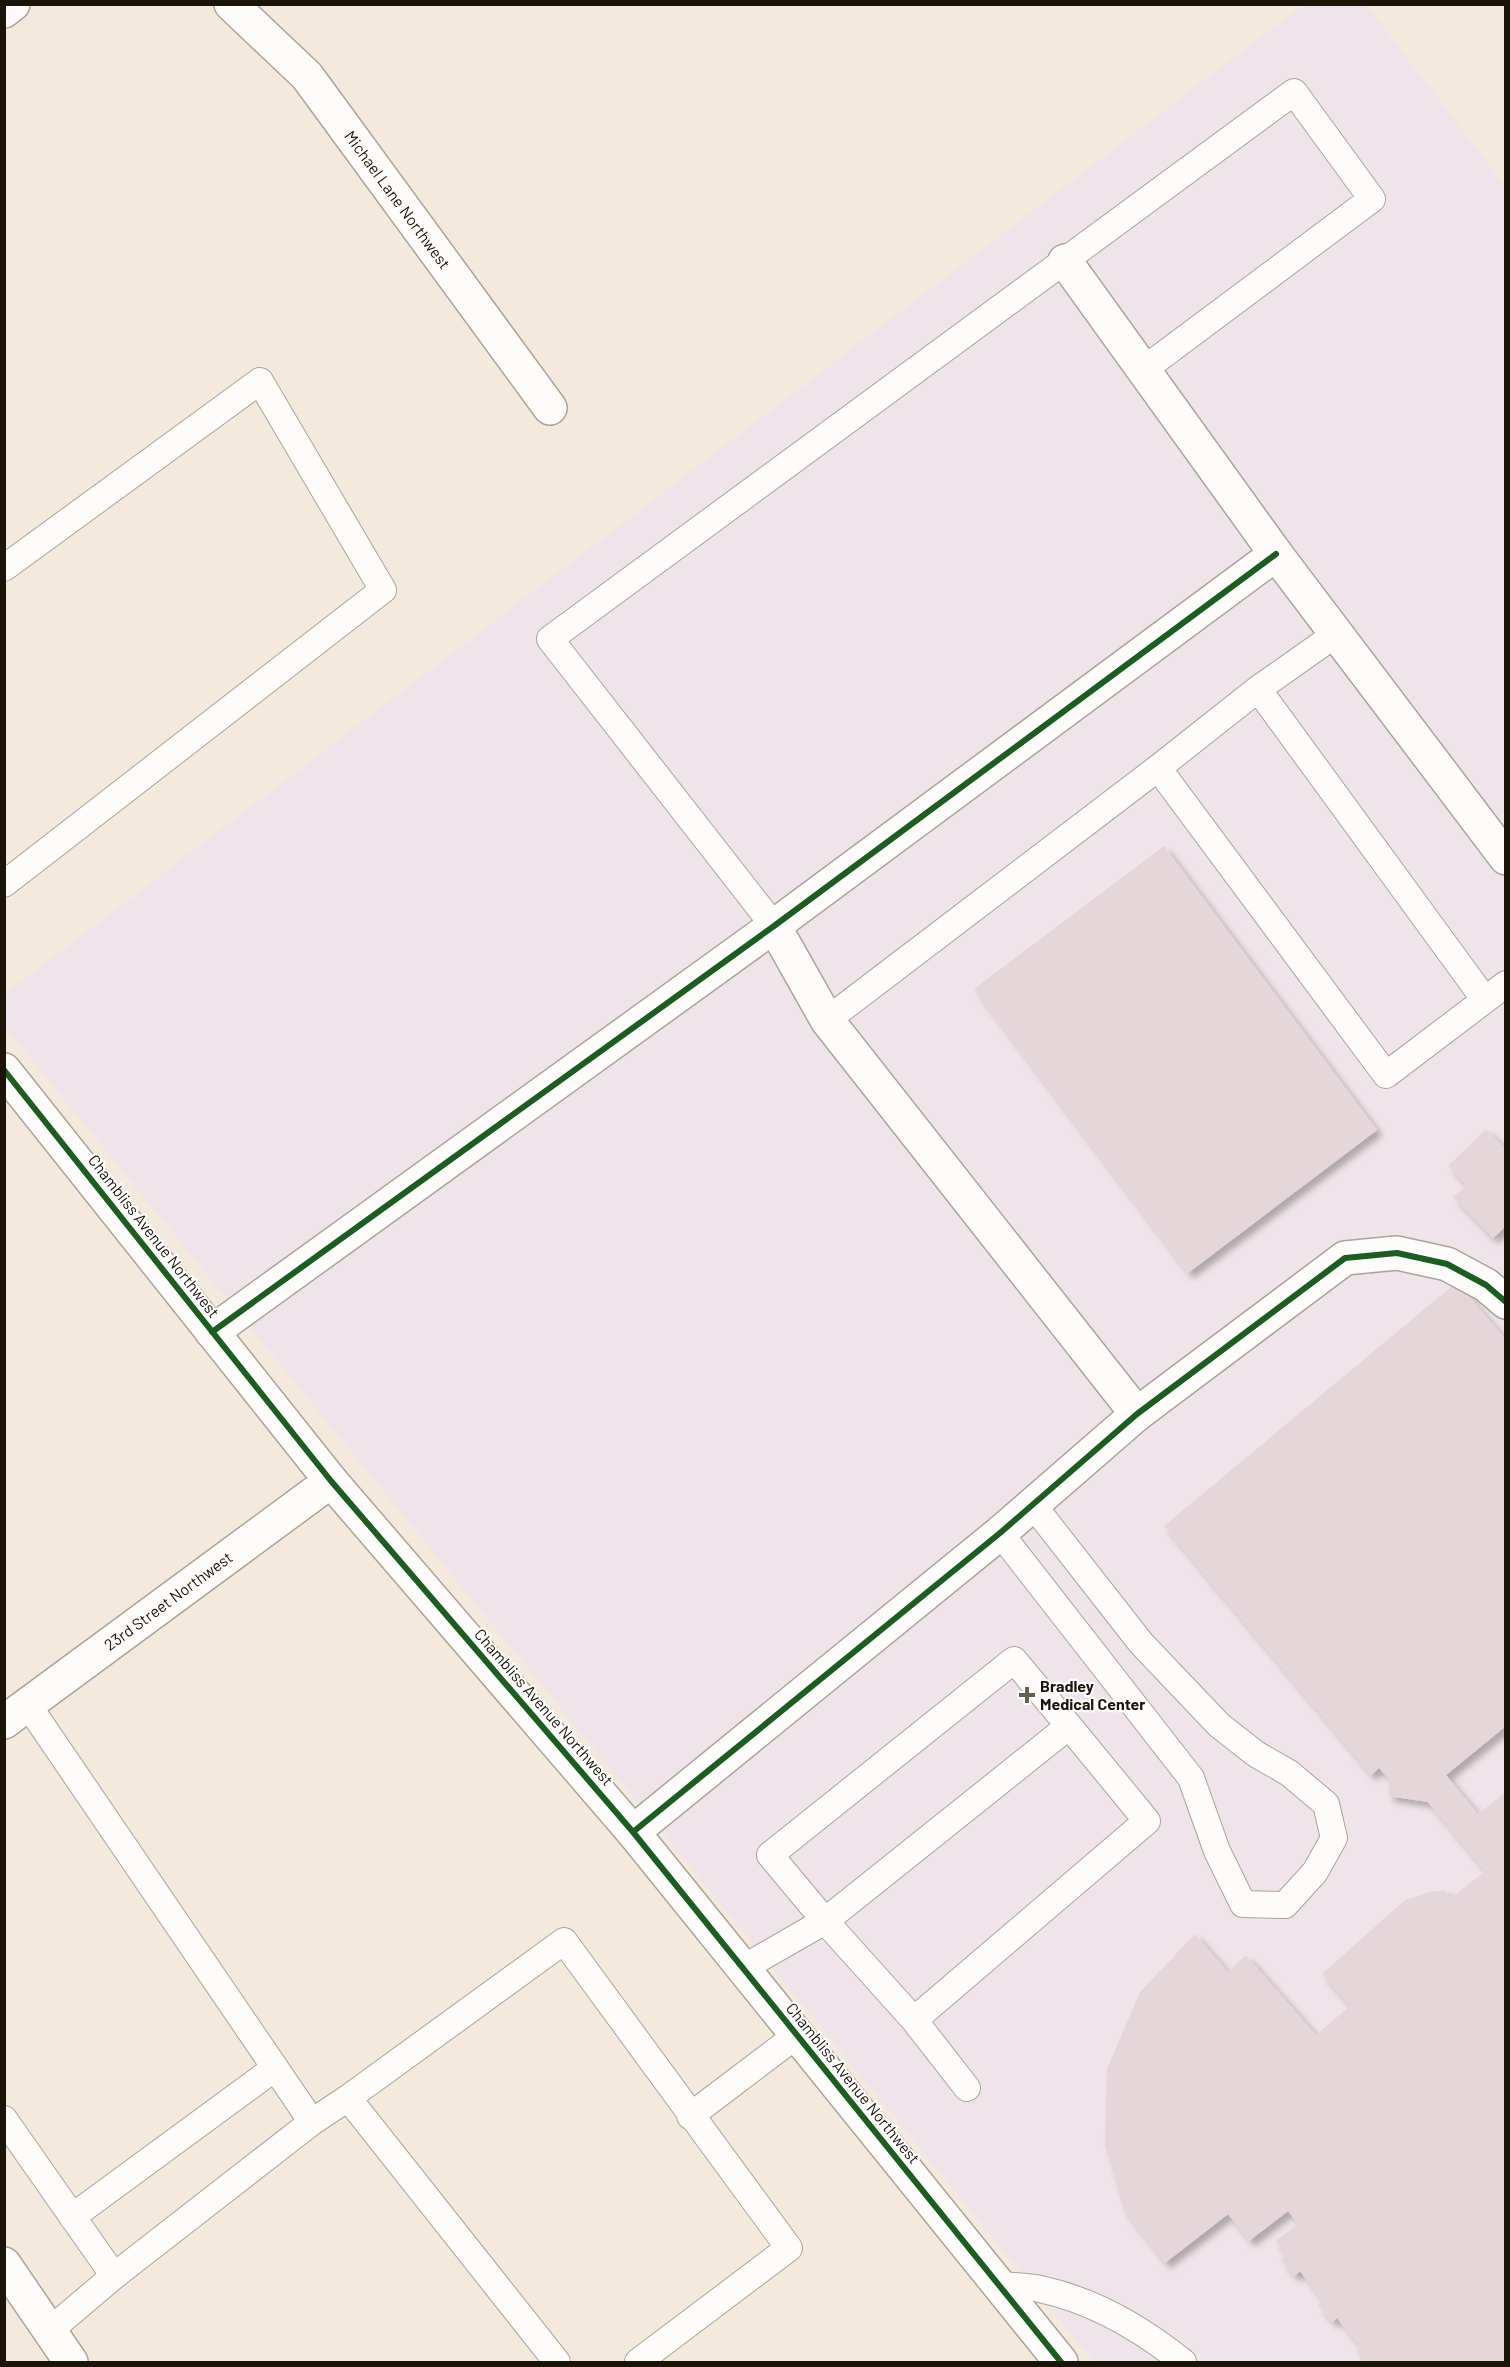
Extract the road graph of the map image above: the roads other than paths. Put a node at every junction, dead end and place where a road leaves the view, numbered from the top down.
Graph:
1 (13, 4) edge
2 (231, 4) edge
3 (4, 11) edge
4 (1065, 261) junction
5 (1143, 369) junction
6 (550, 408) dead end
7 (1276, 554) junction
8 (4, 568) edge
9 (1336, 634) junction
10 (1258, 690) junction
11 (1158, 768) junction
12 (1506, 858) edge
13 (4, 884) edge
14 (774, 926) junction
15 (1506, 984) edge
16 (1485, 1000) junction
17 (827, 1020) junction
18 (4, 1070) edge
19 (1506, 1302) edge
20 (212, 1332) junction
21 (1137, 1414) junction
22 (331, 1481) junction
23 (1033, 1505) junction
24 (1000, 1533) junction
25 (16, 1713) edge
26 (1069, 1726) junction
27 (633, 1832) junction
28 (825, 1921) junction
29 (743, 1968) junction
30 (914, 2020) junction
31 (797, 2035) junction
32 (275, 2068) junction
33 (967, 2088) dead end
34 (348, 2098) junction
35 (690, 2116) junction
36 (4, 2119) edge
37 (312, 2122) junction
38 (72, 2217) junction
39 (4, 2264) edge
40 (114, 2276) junction
41 (999, 2285) junction
42 (50, 2331) junction
43 (71, 2362) edge
44 (557, 2362) edge
45 (638, 2362) edge
46 (1061, 2362) edge
47 (1183, 2362) edge

1 - 3 street
2 - 6 street, Michael Lane Northwest
4 - 5 street
4 - 5 lane
4 - 14 lane
5 - 7 street
7 - 9 street
7 - 14 street
8 - 13 lane
9 - 10 lane
9 - 12 street
10 - 11 lane
10 - 16 lane
11 - 16 lane
11 - 17 lane
14 - 17 street
14 - 20 street
15 - 16 lane
17 - 21 street
18 - 20 street, Chambliss Avenue Northwest
19 - 21 street
20 - 22 street, Chambliss Avenue Northwest
21 - 23 street
22 - 25 street, 23rd Street Northwest
22 - 27 street, Chambliss Avenue Northwest
23 - 24 street
23 - 24 lane
24 - 27 street
25 - 32 lane
26 - 28 lane
26 - 28 lane
26 - 30 lane
27 - 29 street, Chambliss Avenue Northwest
28 - 29 lane
28 - 30 lane
29 - 31 street, Chambliss Avenue Northwest
30 - 33 lane
31 - 35 lane
31 - 41 street, Chambliss Avenue Northwest
32 - 37 lane
32 - 38 lane
34 - 35 lane
34 - 37 lane
34 - 44 lane
35 - 45 lane
36 - 38 lane
37 - 40 lane
38 - 40 lane
39 - 42 street
40 - 42 lane
41 - 46 street, Chambliss Avenue Northwest
41 - 47 lane
42 - 43 street

